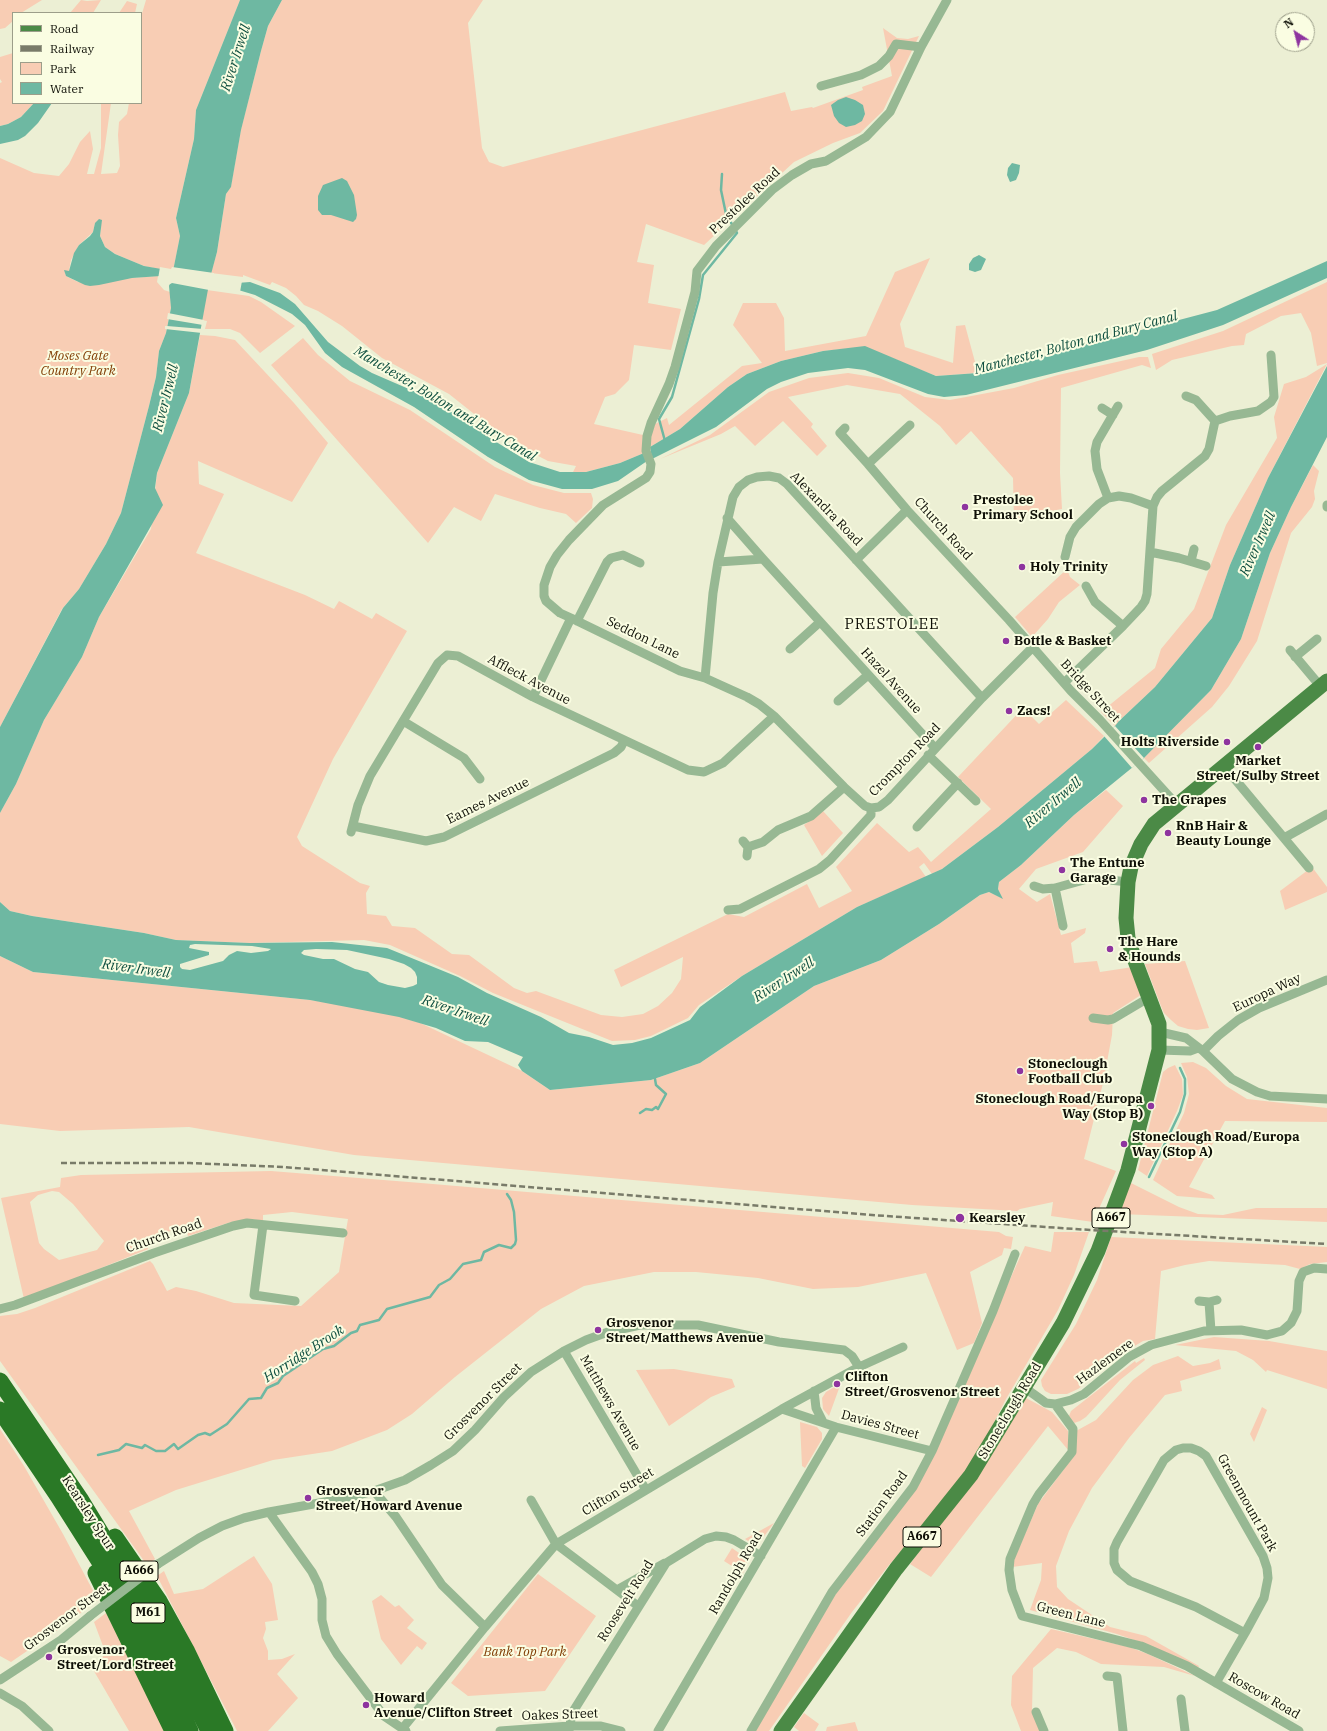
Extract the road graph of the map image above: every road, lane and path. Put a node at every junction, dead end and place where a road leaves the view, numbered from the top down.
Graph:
1 (947, 0) edge
2 (921, 47) junction
3 (820, 86) dead end
4 (1271, 355) dead end
5 (1186, 396) dead end
6 (1118, 406) dead end
7 (1102, 408) dead end
8 (1113, 415) junction
9 (1215, 421) junction
10 (910, 425) dead end
11 (845, 428) dead end
12 (651, 464) joint
13 (868, 464) junction
14 (1108, 498) junction
15 (1153, 506) junction
16 (907, 510) junction
17 (727, 518) junction
18 (1194, 549) dead end
19 (1150, 552) junction
20 (1065, 557) dead end
21 (763, 559) junction
22 (856, 560) junction
23 (1191, 561) junction
24 (718, 562) junction
25 (640, 563) dead end
26 (1206, 566) dead end
27 (1086, 586) dead end
28 (574, 620) junction
29 (820, 622) junction
30 (1123, 626) junction
31 (1317, 639) dead end
32 (1033, 647) junction
33 (790, 649) dead end
34 (868, 675) junction
35 (705, 678) junction
36 (1064, 683) junction
37 (1324, 687) edge
38 (533, 698) junction
39 (982, 698) junction
40 (838, 701) dead end
41 (774, 716) junction
42 (403, 721) junction
43 (624, 742) junction
44 (935, 748) junction
45 (928, 756) junction
46 (1224, 766) junction
47 (474, 776) dead end
48 (958, 783) junction
49 (844, 787) junction
50 (976, 801) dead end
51 (1177, 804) junction
52 (871, 808) junction
53 (1327, 814) edge
54 (917, 827) dead end
55 (352, 829) joint
56 (1284, 838) junction
57 (746, 848) dead end
58 (1309, 868) dead end
59 (1128, 882) junction
60 (1034, 886) dead end
61 (1055, 888) junction
62 (728, 910) dead end
63 (1063, 926) dead end
64 (1327, 980) edge
65 (1150, 998) junction
66 (1093, 1018) dead end
67 (1160, 1032) junction
68 (1159, 1050) junction
69 (1201, 1050) junction
70 (1327, 1099) edge
71 (264, 1225) junction
72 (343, 1233) dead end
73 (1015, 1254) dead end
74 (1327, 1269) edge
75 (295, 1300) dead end
76 (1199, 1301) dead end
77 (0, 1309) edge
78 (1212, 1331) junction
79 (903, 1347) dead end
80 (564, 1351) junction
81 (860, 1367) junction
82 (0, 1381) edge
83 (1025, 1388) junction
84 (814, 1392) junction
85 (1055, 1404) junction
86 (782, 1409) junction
87 (0, 1410) edge
88 (823, 1422) junction
89 (836, 1427) junction
90 (23, 1430) junction
91 (932, 1451) junction
92 (646, 1490) junction
93 (374, 1491) junction
94 (531, 1500) dead end
95 (268, 1512) junction
96 (556, 1544) junction
97 (761, 1556) junction
98 (666, 1563) junction
99 (617, 1590) junction
100 (638, 1606) junction
101 (485, 1627) junction
102 (1245, 1634) junction
103 (1107, 1676) dead end
104 (0, 1680) edge
105 (1216, 1683) junction
106 (0, 1693) edge
107 (1181, 1699) dead end
108 (1036, 1712) dead end
109 (570, 1728) edge
110 (404, 1730) edge
111 (49, 1731) edge
112 (173, 1731) edge
113 (190, 1731) edge
114 (209, 1731) edge
115 (224, 1731) edge
116 (500, 1731) edge
117 (622, 1731) edge
118 (658, 1731) edge
119 (750, 1731) edge
120 (781, 1731) edge
121 (1044, 1731) edge
122 (1123, 1731) edge
123 (1185, 1731) edge
124 (1299, 1731) edge

1 - 2 street, Prestolee Road
2 - 3 street
2 - 12 street, Prestolee Road
4 - 9 street
5 - 9 street
6 - 8 street
7 - 8 street
8 - 14 street
9 - 15 street
10 - 13 street
11 - 13 street, Church Road
12 - 28 street, Seddon Lane
13 - 16 street, Church Road
14 - 15 street
14 - 20 street
15 - 19 street
16 - 22 street
16 - 32 street, Church Road
17 - 21 street, Hazel Avenue
17 - 22 street, Alexandra Road
17 - 24 street, Alexandra Road
18 - 23 street
19 - 23 street
19 - 30 street
21 - 24 street
21 - 29 street, Hazel Avenue
22 - 39 street, Alexandra Road
23 - 26 street
24 - 35 street, Alexandra Road
25 - 28 street
27 - 30 street
28 - 35 street, Seddon Lane
28 - 38 street
29 - 33 street
29 - 34 street, Hazel Avenue
30 - 36 street
31 - 37 street
32 - 36 street, Bridge Street
32 - 39 street, Crompton Road
34 - 40 street
34 - 44 street, Hazel Avenue
35 - 41 street, Seddon Lane
36 - 51 street, Bridge Street
37 - 46 main road, A667
38 - 42 street, Affleck Avenue
38 - 43 street, Affleck Avenue
39 - 44 street, Crompton Road
41 - 43 street, Affleck Avenue
41 - 49 street, Seddon Lane
42 - 47 street
42 - 55 street, Affleck Avenue
43 - 55 street, Eames Avenue
44 - 45 street, Crompton Road
45 - 48 street
45 - 52 street, Crompton Road
46 - 51 main road, A667
46 - 56 street
48 - 50 street
48 - 54 street
49 - 52 street, Seddon Lane
49 - 57 street
51 - 59 main road, A667
52 - 62 street, Crompton Road
53 - 56 street
56 - 58 street
59 - 61 street
59 - 65 main road, A667
60 - 61 street
61 - 63 street
64 - 69 street, Europa Way
65 - 66 street
65 - 67 main road, A667
67 - 68 main road, A667
67 - 69 street
68 - 69 street
68 - 83 main road, Stoneclough Road / A667
69 - 70 street
71 - 72 street, Church Road
71 - 75 street
71 - 77 street, Church Road
73 - 91 street, Station Road
74 - 78 street, Hazlemere
76 - 78 street
78 - 85 street, Hazlemere
79 - 81 street, Clifton Street
80 - 81 street, Grosvenor Street
80 - 92 street, Matthews Avenue
80 - 93 street, Grosvenor Street
81 - 84 street, Clifton Street
82 - 90 highway, A666
83 - 85 street
83 - 120 main road, Stoneclough Road / A667
84 - 86 street, Clifton Street
84 - 88 street, Davies Street
85 - 105 street, Green Lane
86 - 88 street, Davies Street
86 - 92 street, Clifton Street
87 - 90 highway, A666
88 - 89 street, Davies Street
89 - 91 street, Davies Street
89 - 97 street, Randolph Road
90 - 112 highway, A666
90 - 113 highway, M61
90 - 114 highway, Kearsley Spur / M61
90 - 115 highway, A666
91 - 119 street, Station Road
92 - 96 street, Clifton Street
93 - 95 street, Grosvenor Street
93 - 101 street
94 - 96 street
95 - 104 street, Grosvenor Street, bridge
95 - 110 street
96 - 99 street
96 - 101 street, Clifton Street
97 - 98 street, Roosevelt Road
97 - 118 street, Randolph Road
98 - 99 street
98 - 100 street, Roosevelt Road
99 - 100 street
100 - 109 street, Roosevelt Road
101 - 110 street, Clifton Street
102 - 102 street, Greenmount Park
102 - 105 street, Greenmount Park
103 - 122 street
105 - 124 street, Roscow Road
106 - 111 street
107 - 123 street
108 - 121 street
109 - 116 street, Oakes Street
109 - 117 street, Oakes Street

